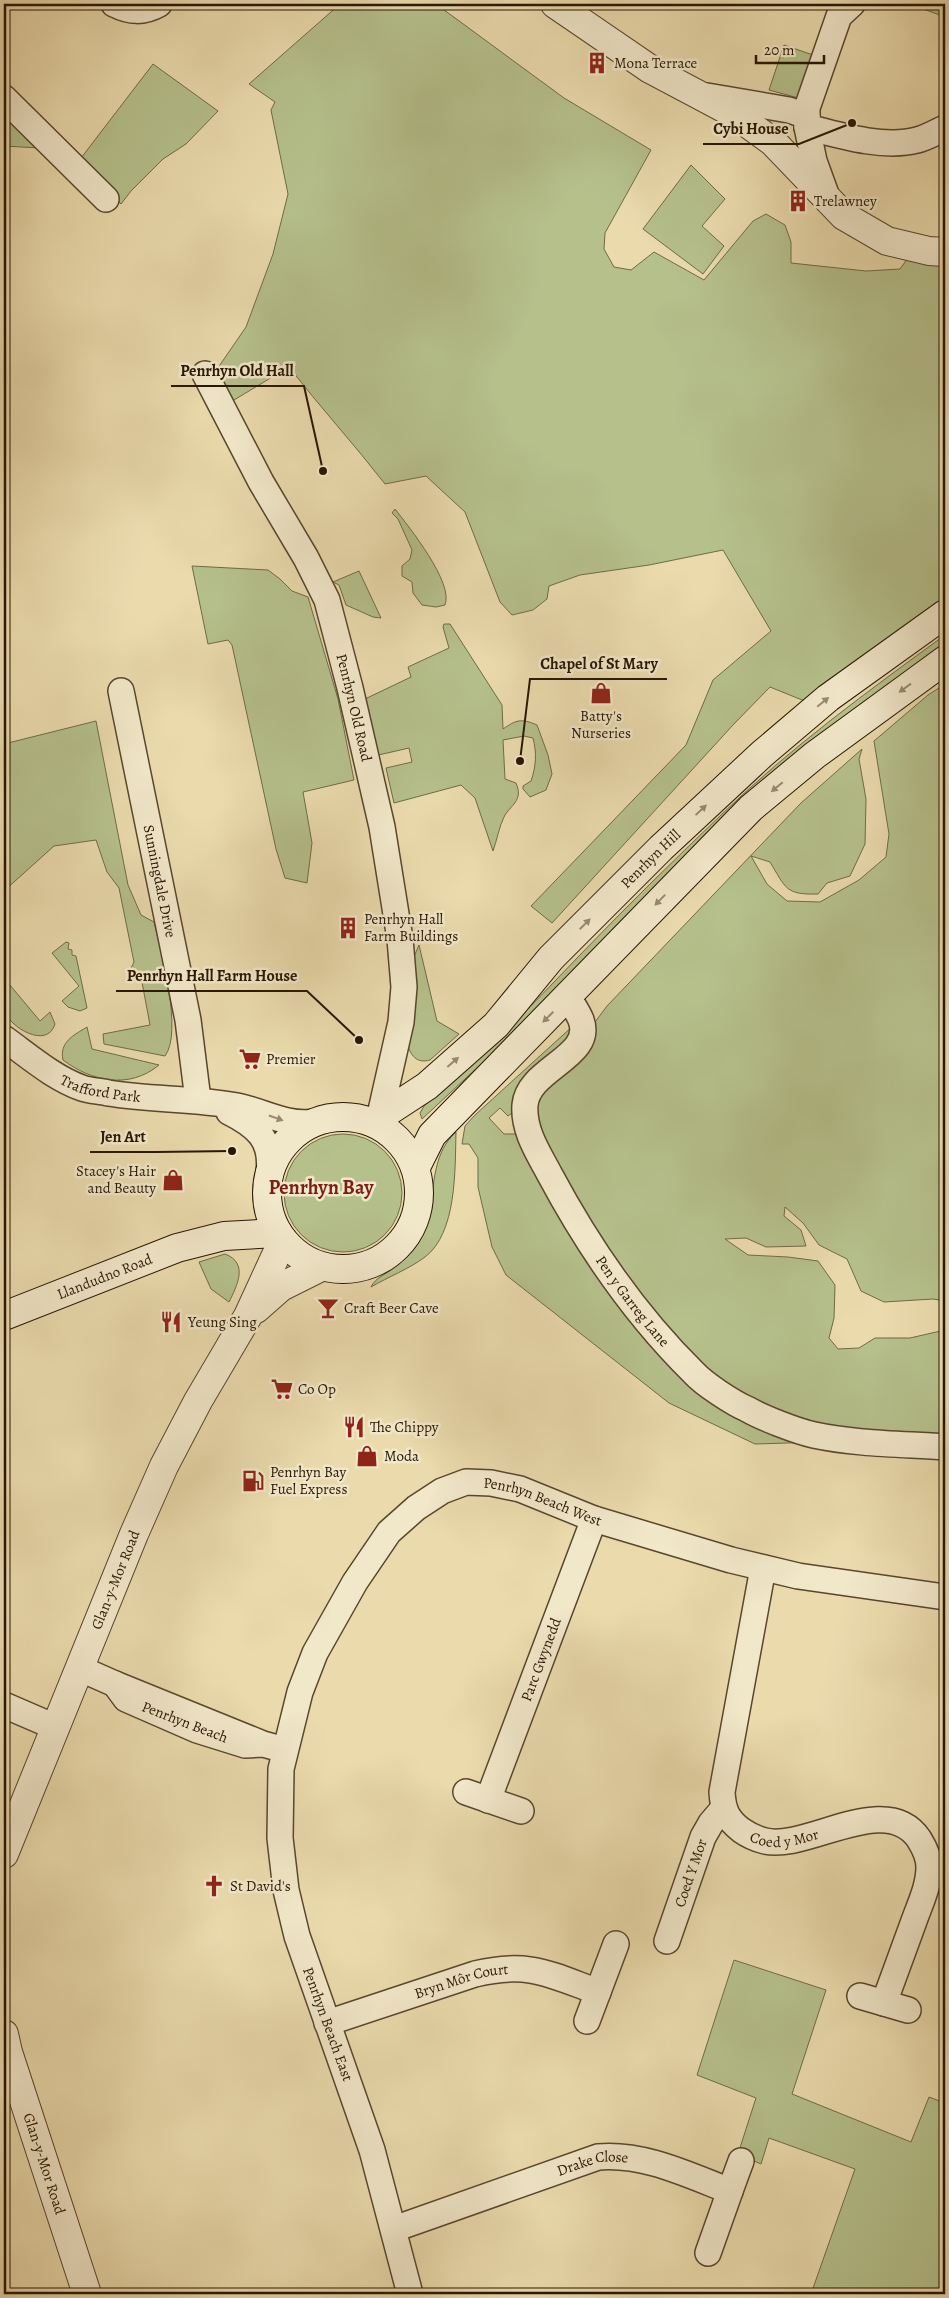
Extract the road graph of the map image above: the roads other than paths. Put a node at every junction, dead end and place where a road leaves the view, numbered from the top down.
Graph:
1 (114, 4) edge
2 (159, 4) edge
3 (555, 4) edge
4 (842, 7) edge
5 (699, 94) junction
6 (4, 98) edge
7 (807, 121) junction
8 (945, 128) edge
9 (106, 199) dead end
10 (829, 202) junction
11 (945, 252) edge
12 (205, 374) dead end
13 (945, 614) edge
14 (945, 660) edge
15 (121, 691) dead end
16 (568, 997) junction
17 (4, 1039) edge
18 (389, 1068) junction
19 (427, 1086) junction
20 (205, 1102) junction
21 (376, 1119) junction
22 (313, 1122) junction
23 (416, 1167) junction
24 (268, 1180) junction
25 (280, 1236) junction
26 (206, 1240) junction
27 (321, 1267) junction
28 (4, 1316) edge
29 (248, 1316) junction
30 (945, 1447) edge
31 (594, 1519) junction
32 (763, 1568) junction
33 (945, 1597) edge
34 (81, 1669) junction
35 (4, 1705) edge
36 (55, 1727) junction
37 (274, 1747) junction
38 (723, 1809) junction
39 (521, 1811) dead end
40 (4, 1854) edge
41 (667, 1941) dead end
42 (616, 1944) dead end
43 (598, 1992) junction
44 (860, 1996) dead end
45 (884, 2003) junction
46 (908, 2010) dead end
47 (587, 2021) dead end
48 (327, 2023) junction
49 (4, 2034) edge
50 (741, 2161) dead end
51 (730, 2191) junction
52 (394, 2229) junction
53 (708, 2253) dead end
54 (87, 2294) edge
55 (410, 2294) edge

1 - 2 street
3 - 5 main road
4 - 7 street
5 - 7 street
5 - 10 main road
6 - 9 street
7 - 8 street
7 - 10 street
10 - 11 main road
12 - 18 street, Penrhyn Old Road
19 -> 13 main road, Penrhyn Hill
14 -> 16 main road
15 - 20 street, Sunningdale Drive
16 -> 23 main road
16 - 30 street, Pen y Garreg Lane
17 - 20 street, Trafford Park
18 - 19 street
18 - 21 street, Penrhyn Old Road
19 - 21 main road, Penrhyn Hill
20 -> 22 street, Trafford Park
20 - 24 street, Trafford Park
21 - 22 main road
21 - 23 main road
22 - 24 main road
23 - 27 main road
24 - 25 main road
24 - 26 main road, Llandudno Road
25 - 26 main road, Llandudno Road
25 - 27 main road
25 - 29 main road
26 - 28 main road, Llandudno Road
27 - 29 main road
29 - 34 main road, Glan-y-Mor Road
31 - 32 street, Penrhyn Beach West
31 - 37 street, Penrhyn Beach West
31 - 39 street, Parc Gwynedd
32 - 33 street, Penrhyn Beach West
32 - 38 street
34 - 36 main road, Glan-y-Mor Road
34 - 37 street, Penrhyn Beach
35 - 36 street
36 - 40 main road, Glan-y-Mor Road
37 - 48 street, Penrhyn Beach East
38 - 41 street, Coed Y Mor
38 - 45 street, Coed y Mor
42 - 43 street
43 - 47 street
43 - 48 street, Bryn Môr Court
44 - 45 street
45 - 46 street
48 - 52 street, Penrhyn Beach East
49 - 54 main road, Glan-y-Mor Road
50 - 51 street
51 - 52 street, Drake Close
51 - 53 street
52 - 55 street, Penrhyn Beach East

